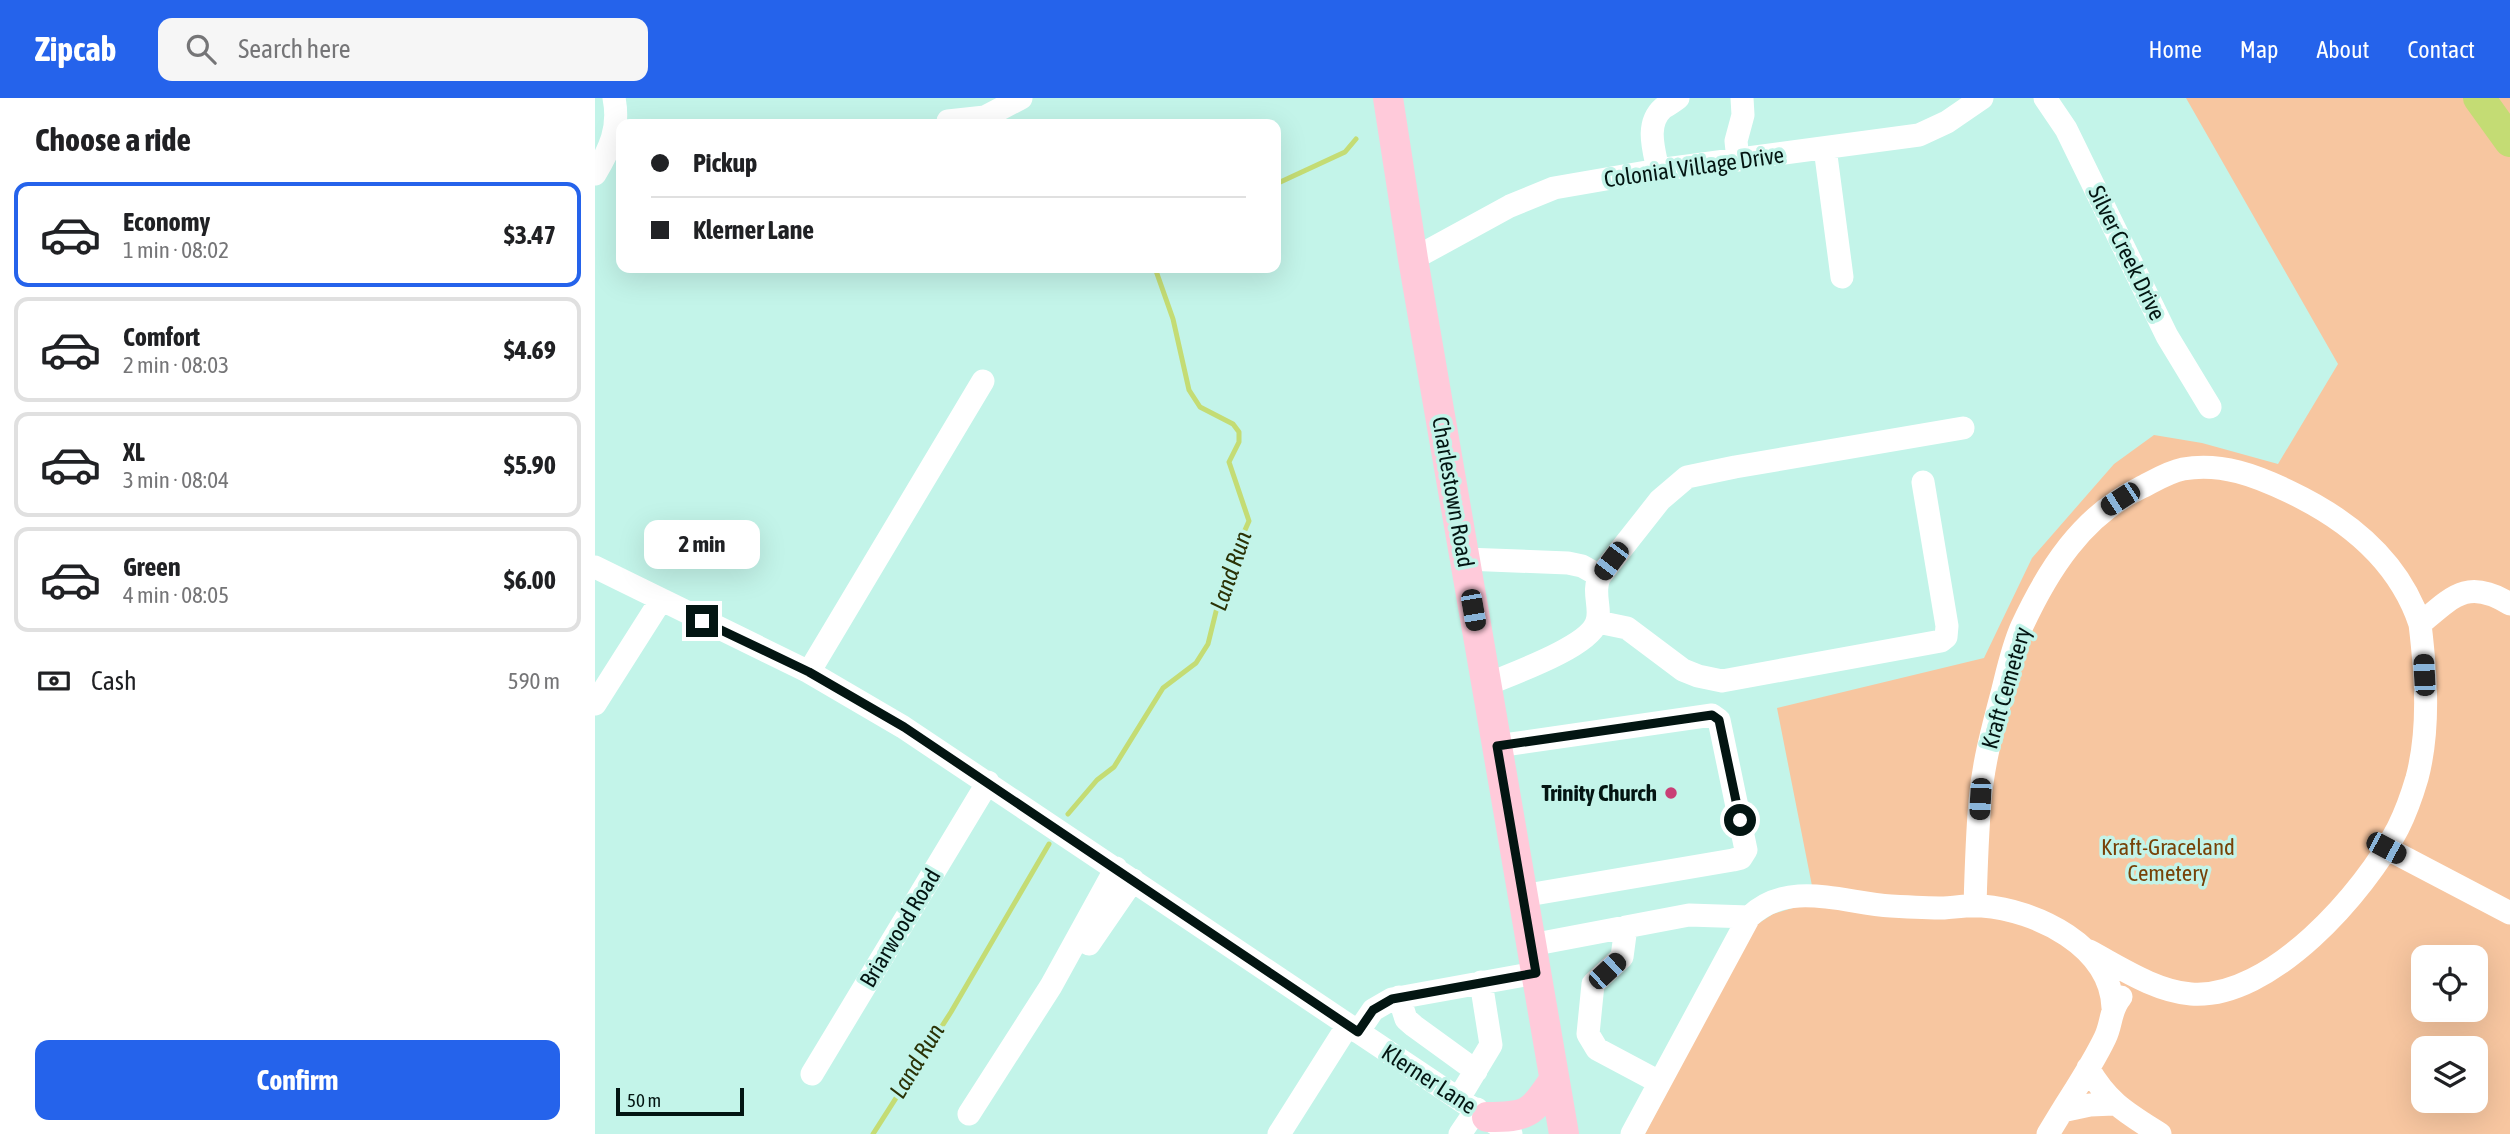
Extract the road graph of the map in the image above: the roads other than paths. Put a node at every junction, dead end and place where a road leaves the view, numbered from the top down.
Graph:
1 (614, 98) edge
2 (1021, 98) edge
3 (1388, 98) edge
4 (1678, 98) edge
5 (1742, 98) edge
6 (1982, 98) edge
7 (2045, 98) edge
8 (966, 119) edge
9 (1825, 148) junction
10 (1738, 160) junction
11 (1658, 170) junction
12 (595, 174) edge
13 (1413, 259) junction
14 (1842, 277) dead end
15 (983, 381) dead end
16 (2210, 407) dead end
17 (1963, 428) dead end
18 (1923, 482) dead end
19 (1465, 559) junction
20 (595, 567) edge
21 (1600, 576) junction
22 (661, 600) junction
23 (2510, 604) edge
24 (1598, 622) junction
25 (2420, 624) junction
26 (809, 672) junction
27 (1486, 685) junction
28 (595, 704) edge
29 (1497, 746) junction
30 (988, 782) junction
31 (2386, 848) junction
32 (1125, 874) junction
33 (1523, 896) junction
34 (1975, 906) junction
35 (2510, 913) edge
36 (1749, 917) junction
37 (1626, 927) junction
38 (2089, 951) junction
39 (1533, 959) junction
40 (2144, 980) junction
41 (1064, 982) dead end
42 (1481, 982) junction
43 (1399, 997) junction
44 (2113, 1008) junction
45 (1353, 1029) junction
46 (2088, 1069) junction
47 (1476, 1071) junction
48 (812, 1074) dead end
49 (1554, 1080) junction
50 (1660, 1082) junction
51 (2114, 1104) junction
52 (1474, 1108) junction
53 (2062, 1111) junction
54 (969, 1114) dead end
55 (1279, 1134) edge
56 (1460, 1134) edge
57 (1511, 1134) edge
58 (1563, 1134) edge
59 (1632, 1134) edge
60 (2048, 1134) edge
61 (2159, 1134) edge

1 - 12 street
2 - 8 street
3 - 13 main road, Charlestown Road
4 - 11 street
5 - 10 street
6 - 9 street, Colonial Village Drive
7 - 16 street, Silver Creek Drive
9 - 10 street, Colonial Village Drive
9 - 14 street
10 - 11 street, Colonial Village Drive
11 - 13 street, Colonial Village Drive
13 - 19 main road, Charlestown Road
15 - 26 street
17 - 21 street
18 - 24 street
19 - 21 street
19 - 27 main road, Charlestown Road
20 - 22 street, Klerner Lane
21 - 24 street
22 - 26 street, Klerner Lane
22 - 28 street
23 - 25 street
24 - 27 street
25 - 31 street, Kraft Cemetery
25 - 34 street, Kraft Cemetery
26 - 30 street, Klerner Lane
27 - 29 main road, Charlestown Road
29 - 33 main road, Charlestown Road
29 - 33 street
30 - 32 street, Klerner Lane
30 - 48 street, Briarwood Road
31 - 35 street
31 - 40 street, Kraft Cemetery
32 - 41 street
32 - 45 street, Klerner Lane
32 - 54 street
33 - 39 main road, Charlestown Road
34 - 36 street, Kraft Cemetery
34 - 38 street, Kraft Cemetery
36 - 37 street
36 - 50 street, Kraft Cemetery
37 - 39 street
37 - 50 street
38 - 40 street, Kraft Cemetery
38 - 44 street, Kraft Cemetery
39 - 42 street
39 - 49 main road, Charlestown Road
40 - 44 street
42 - 43 street
42 - 47 street
43 - 45 street
43 - 47 street
44 - 46 street
45 - 52 street, Klerner Lane
45 - 55 street
46 - 51 street
46 - 53 street
47 - 52 street
49 - 52 main road
49 - 58 main road, Charlestown Road
50 - 59 street, Kraft Cemetery
51 - 53 street
51 - 61 street
52 - 56 street
52 - 57 street, Klerner Lane
53 - 60 street

